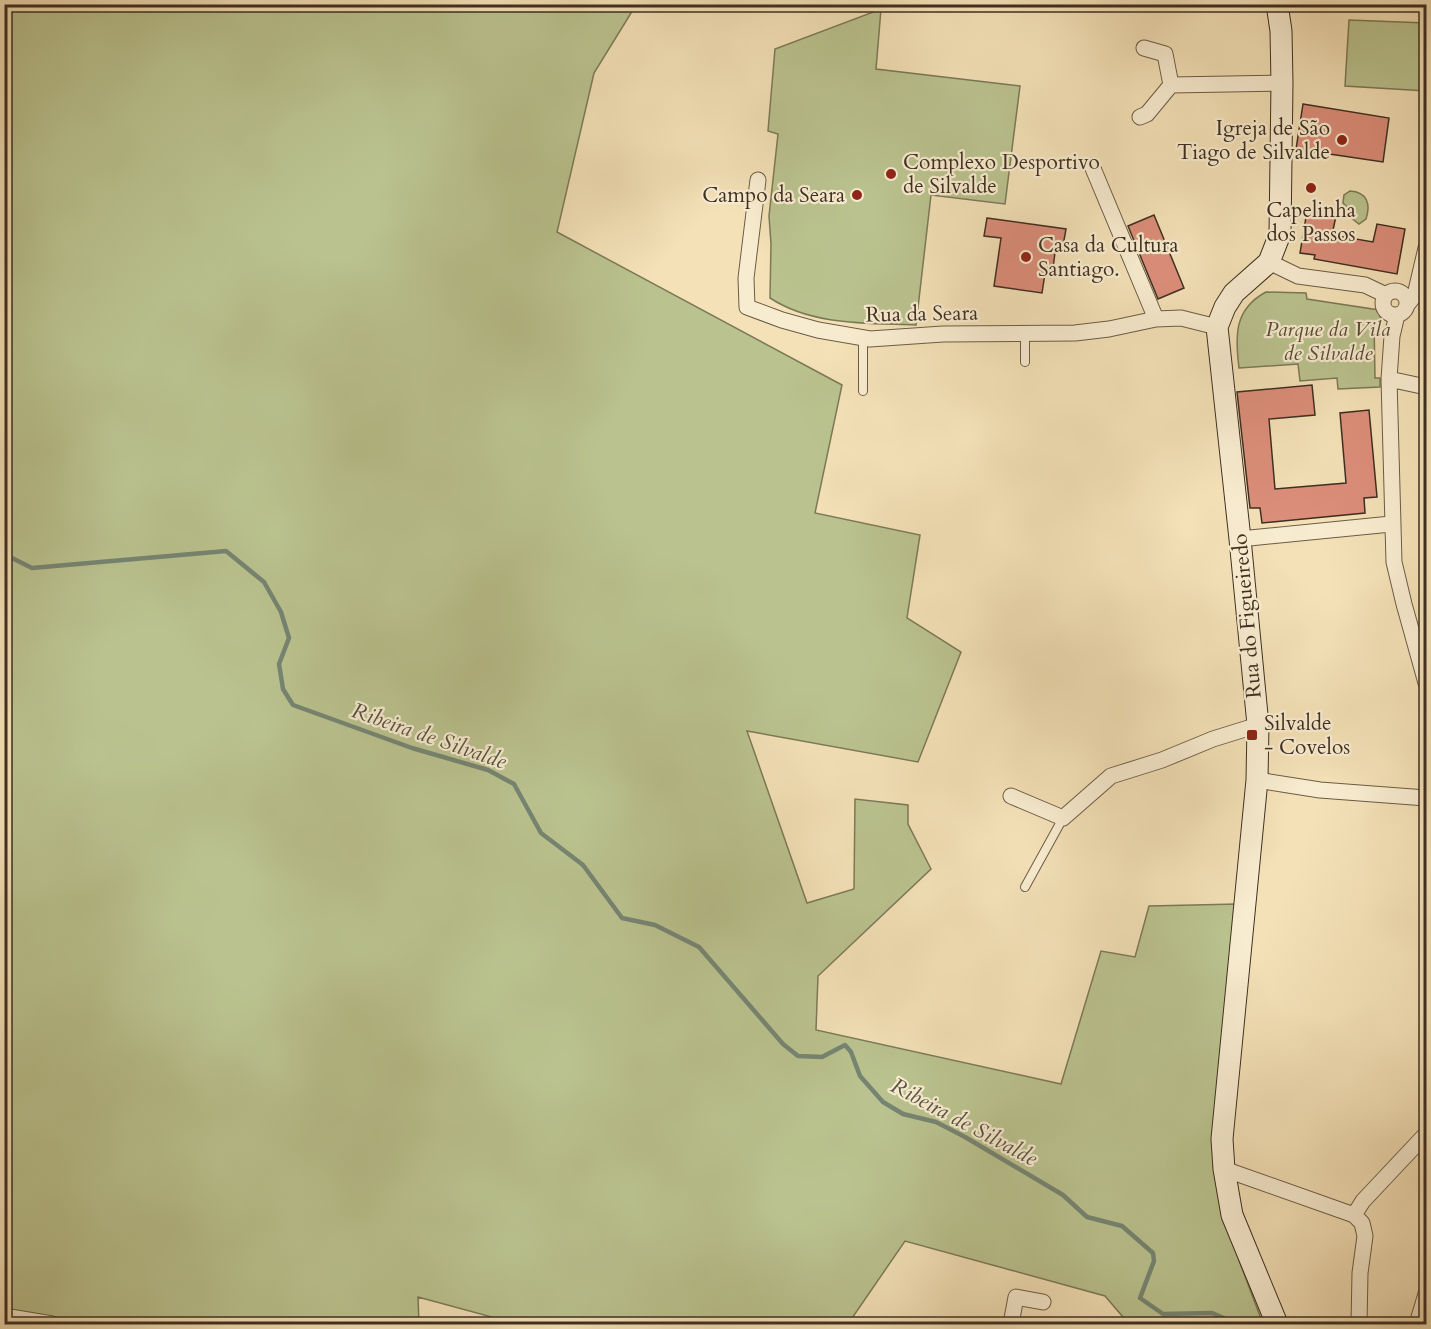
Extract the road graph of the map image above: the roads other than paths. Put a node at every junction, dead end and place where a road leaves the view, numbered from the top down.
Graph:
1 (1277, 4) edge
2 (1144, 48) dead end
3 (1282, 83) junction
4 (1171, 85) junction
5 (1140, 117) dead end
6 (1092, 166) dead end
7 (758, 180) dead end
8 (1426, 248) edge
9 (1269, 262) junction
10 (1421, 266) junction
11 (1392, 293) junction
12 (1402, 310) junction
13 (1156, 319) junction
14 (1217, 327) junction
15 (1025, 333) junction
16 (863, 338) junction
17 (1025, 362) dead end
18 (1389, 379) junction
19 (1426, 387) edge
20 (863, 391) dead end
21 (1391, 524) junction
22 (1240, 539) junction
23 (1426, 683) edge
24 (1258, 725) junction
25 (1257, 780) junction
26 (1011, 796) dead end
27 (1426, 798) edge
28 (1063, 818) junction
29 (1025, 887) dead end
30 (1426, 1134) edge
31 (1224, 1169) junction
32 (1354, 1215) junction
33 (1426, 1294) edge
34 (1043, 1302) dead end
35 (4, 1316) edge
36 (52, 1324) edge
37 (1011, 1324) edge
38 (1277, 1324) edge
39 (1359, 1324) edge
40 (1417, 1324) edge

1 - 3 main road
2 - 4 street
3 - 4 street
3 - 9 main road
4 - 5 street
6 - 13 street
7 - 16 street, Rua da Seara
8 - 10 street
9 - 11 street
9 - 14 main road
10 - 11 street
10 - 12 street
11 - 12 street
11 - 12 street
12 - 18 street
13 - 14 street, Rua da Seara
13 - 15 street, Rua da Seara
14 - 22 main road, Rua do Figueiredo
15 - 16 street, Rua da Seara
15 - 17 lane
16 - 20 lane
18 - 19 street
18 - 21 street
21 - 22 street
21 - 23 street
22 - 24 main road, Rua do Figueiredo
24 - 25 main road, Rua do Figueiredo
24 - 28 street
25 - 27 street
25 - 31 main road, Rua do Figueiredo
26 - 28 street
28 - 29 lane
30 - 32 street
31 - 32 street
31 - 38 main road, Rua do Figueiredo
32 - 39 street
33 - 40 street
34 - 37 street
35 - 36 street

